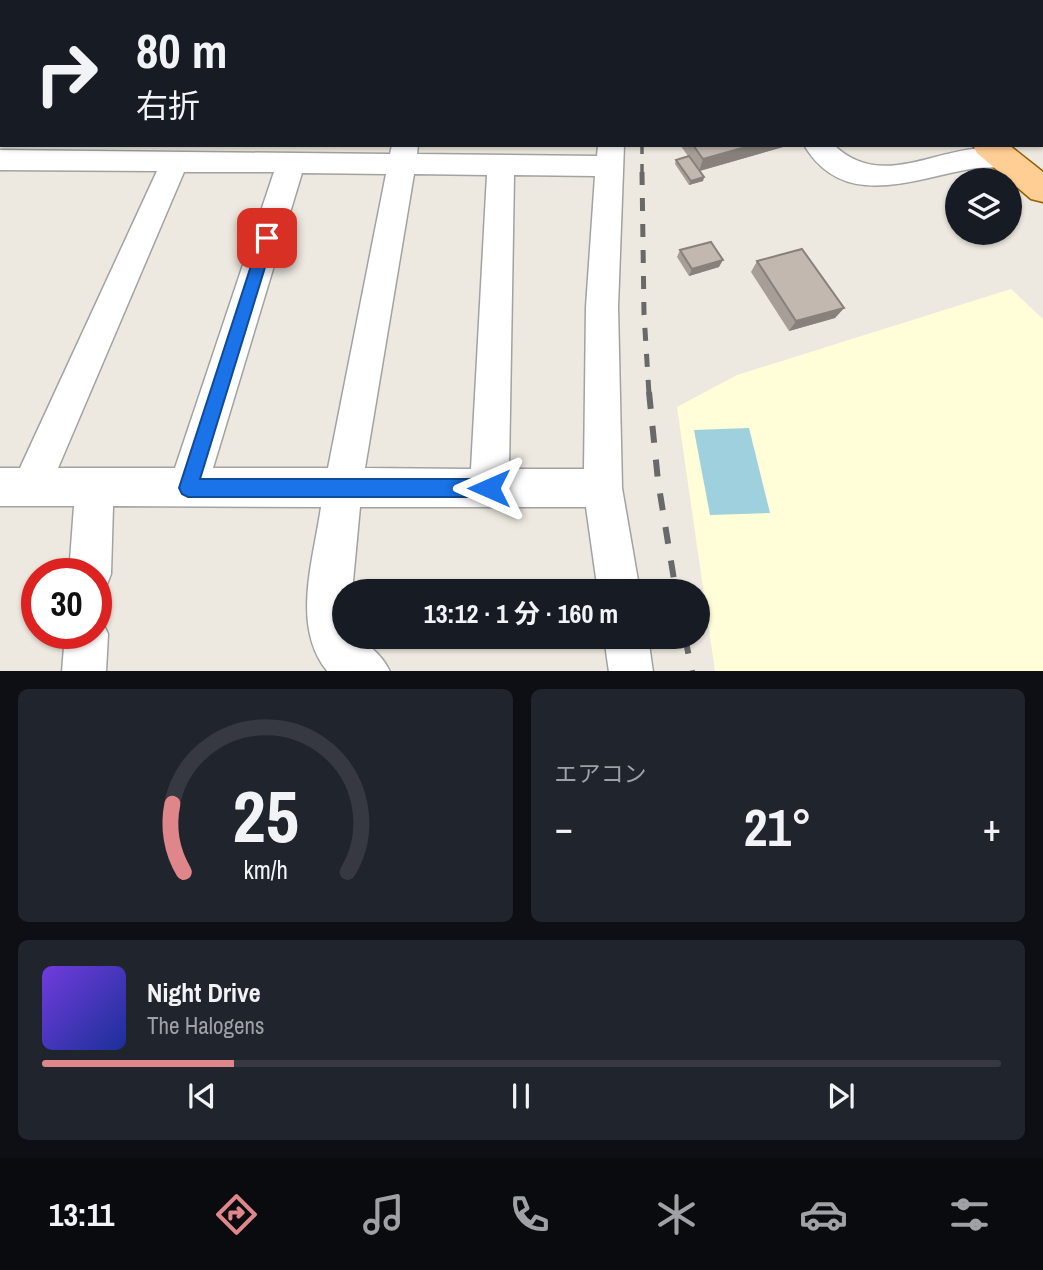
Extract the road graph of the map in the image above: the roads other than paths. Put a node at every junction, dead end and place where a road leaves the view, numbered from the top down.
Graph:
1 (819, 147) edge
2 (995, 152) edge
3 (98, 153) edge
4 (403, 154) edge
5 (610, 155) edge
6 (0, 160) edge
7 (176, 162) junction
8 (291, 163) junction
9 (501, 164) junction
10 (1041, 185) edge
11 (16, 487) edge
12 (95, 487) junction
13 (188, 488) junction
14 (343, 488) junction
15 (489, 488) junction
16 (603, 488) junction
17 (91, 558) edge
18 (617, 579) edge
19 (85, 649) edge
20 (628, 649) edge
21 (84, 671) edge
22 (368, 671) edge
23 (631, 671) edge

1 - 2 street
2 - 10 main road
3 - 6 street
3 - 7 street
4 - 8 street
4 - 9 street
4 - 14 street
5 - 9 street
5 - 16 street
7 - 8 street
7 - 11 street
8 - 13 street
9 - 15 street
11 - 12 street
12 - 13 street
12 - 17 street
13 - 14 street
14 - 15 street
14 - 22 street
15 - 16 street
16 - 18 street
19 - 21 street
20 - 23 street

